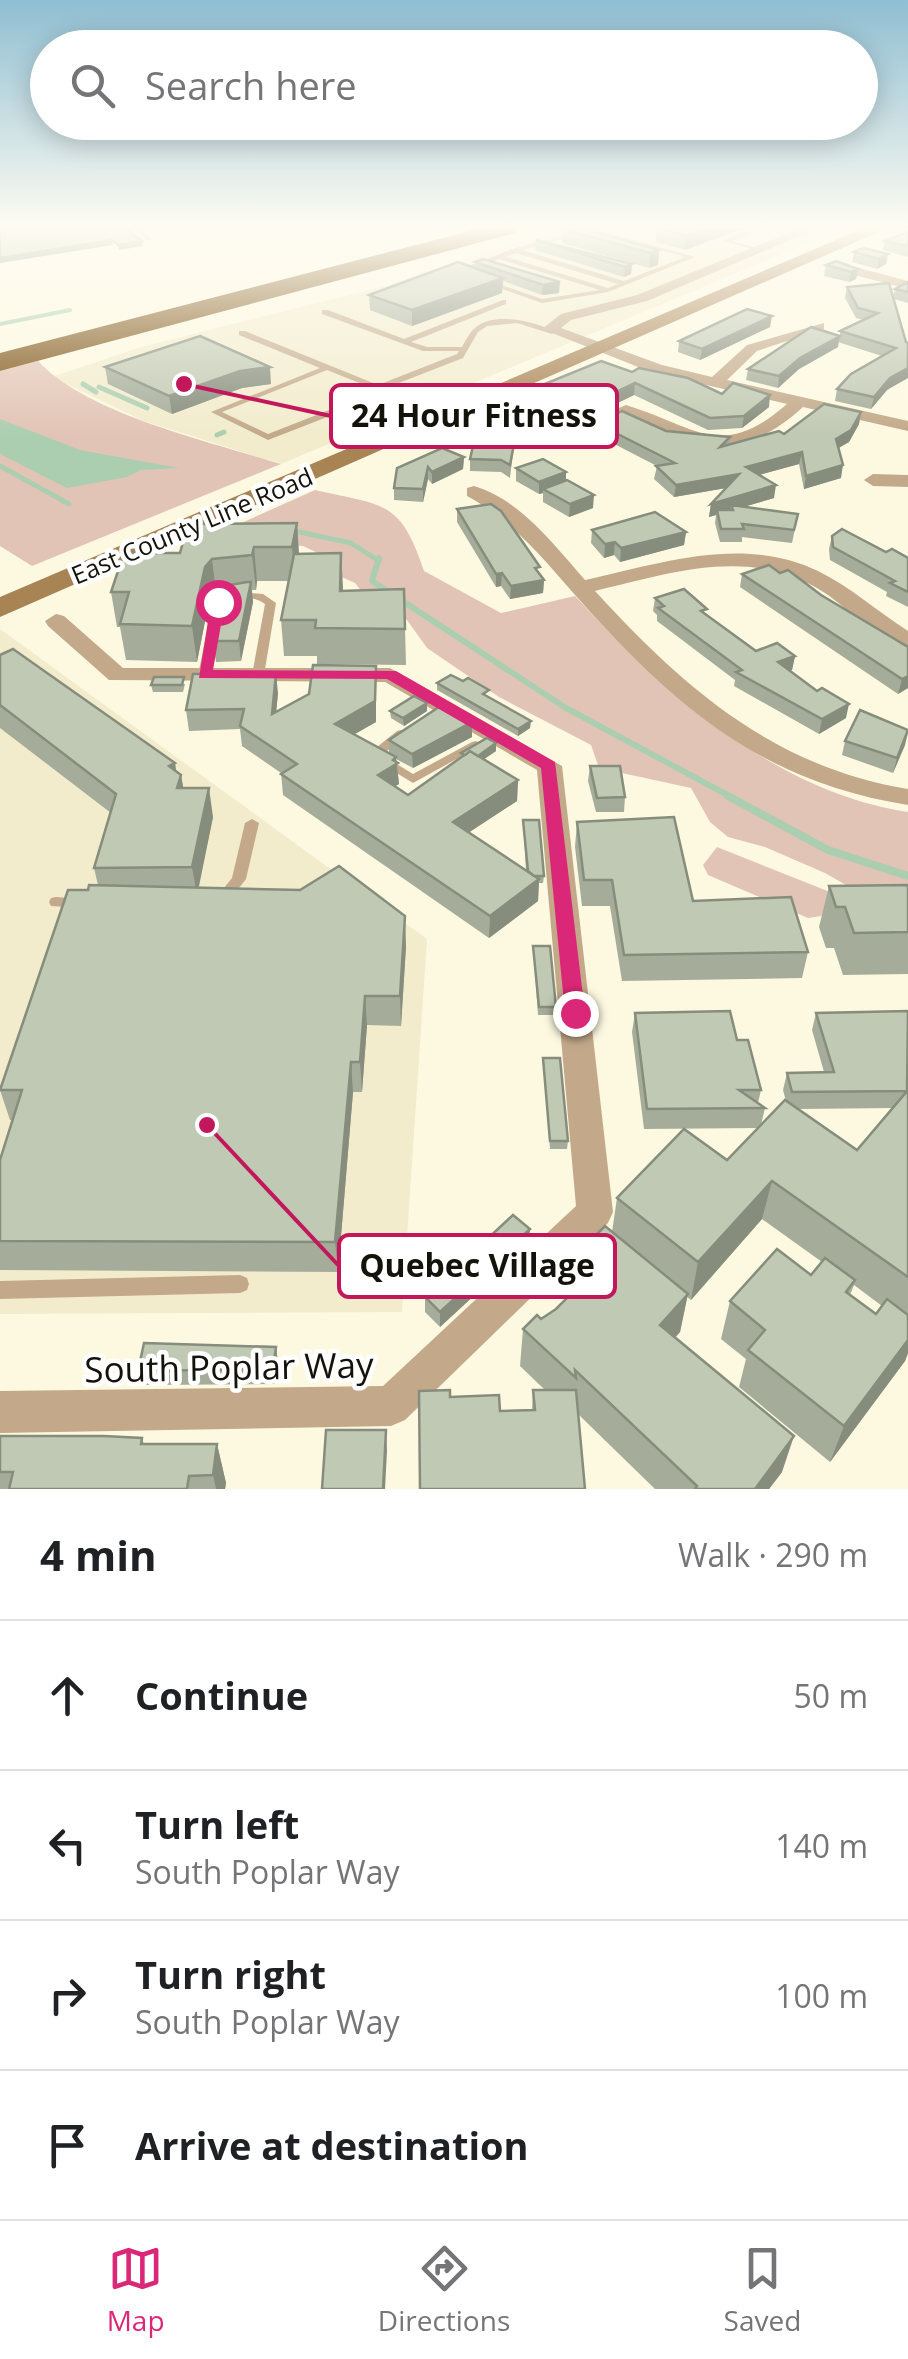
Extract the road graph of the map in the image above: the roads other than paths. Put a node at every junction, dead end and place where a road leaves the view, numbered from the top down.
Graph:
1 (193, 297) edge
2 (219, 297) edge
3 (532, 297) edge
4 (561, 297) edge
5 (700, 297) edge
6 (711, 297) edge
7 (611, 298) edge
8 (503, 302) dead end
9 (326, 312) dead end
10 (137, 314) junction
11 (33, 325) dead end
12 (819, 326) edge
13 (552, 332) junction
14 (242, 333) dead end
15 (0, 337) edge
16 (404, 342) junction
17 (592, 347) junction
18 (466, 349) junction
19 (0, 364) edge
20 (329, 368) junction
21 (716, 382) junction
22 (378, 388) junction
23 (799, 402) junction
24 (596, 424) edge
25 (908, 426) edge
26 (873, 480) dead end
27 (908, 482) edge
28 (474, 492) dead end
29 (0, 584) edge
30 (580, 588) junction
31 (0, 608) edge
32 (56, 621) dead end
33 (908, 641) edge
34 (204, 674) junction
35 (258, 674) junction
36 (418, 724) edge
37 (494, 734) junction
38 (908, 797) edge
39 (252, 824) dead end
40 (56, 902) dead end
41 (93, 904) edge
42 (201, 906) edge
43 (240, 1284) dead end
44 (0, 1290) edge
45 (0, 1412) edge

1 - 10 highway
2 - 10 highway
3 - 4 lane
5 - 17 main road, East County Line Road
6 - 17 main road, East County Line Road
7 - 13 street
8 - 16 lane
9 - 16 lane
10 - 11 highway
10 - 15 highway
10 - 19 highway
12 - 21 street
13 - 17 street
13 - 18 lane
14 - 20 lane
16 - 18 lane
17 - 21 street
17 - 29 main road, East County Line Road
17 - 31 main road, East County Line Road
18 - 22 lane
20 - 22 lane
20 - 22 lane
21 - 23 street
23 - 24 street
23 - 25 street
26 - 27 street
28 - 30 street
30 - 33 street
30 - 38 street
32 - 34 street, South Poplar Way
34 - 35 street, South Poplar Way
34 - 35 lane
35 - 37 street, South Poplar Way
36 - 37 lane
37 - 45 street, South Poplar Way
39 - 42 lane
40 - 41 lane
43 - 44 lane

